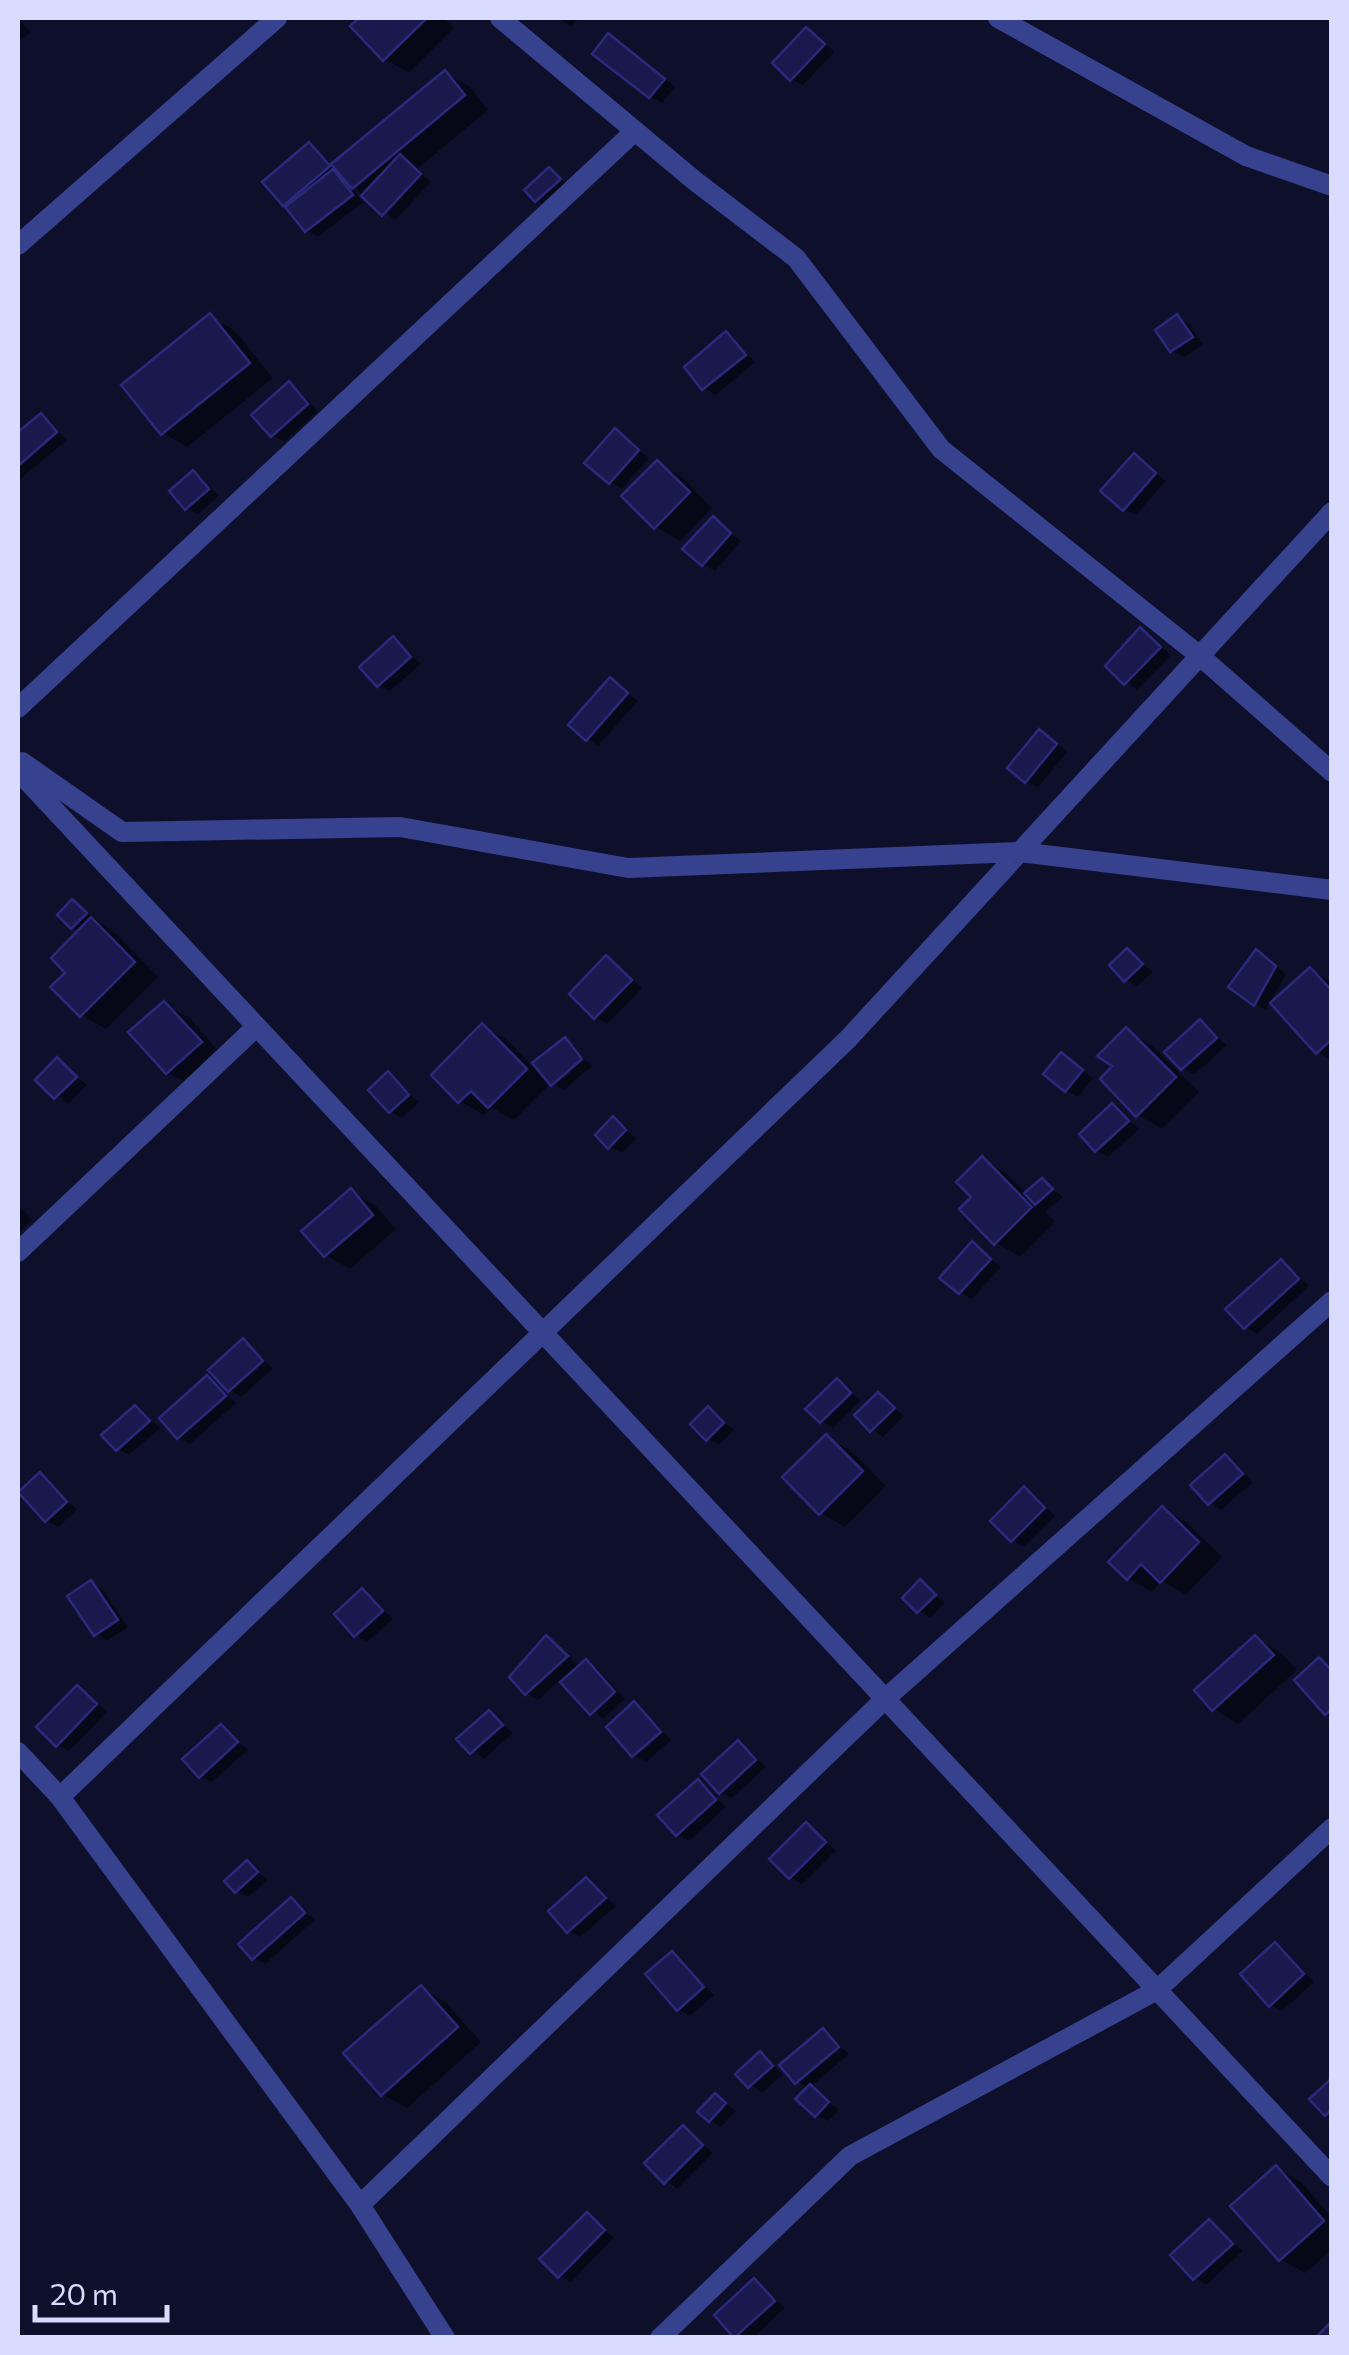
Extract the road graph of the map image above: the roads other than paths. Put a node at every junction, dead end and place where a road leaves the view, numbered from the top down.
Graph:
1 (277, 18) edge
2 (500, 18) edge
3 (998, 18) edge
4 (635, 130) junction
5 (1332, 186) edge
6 (18, 245) edge
7 (1332, 512) edge
8 (1200, 656) junction
9 (18, 708) edge
10 (18, 759) edge
11 (18, 771) edge
12 (1332, 772) edge
13 (1020, 852) junction
14 (1332, 890) edge
15 (256, 1026) junction
16 (18, 1252) edge
17 (1332, 1300) edge
18 (542, 1332) junction
19 (885, 1699) junction
20 (18, 1752) edge
21 (60, 1797) junction
22 (1332, 1828) edge
23 (1157, 1990) junction
24 (1332, 2177) edge
25 (360, 2205) junction
26 (445, 2338) edge
27 (660, 2338) edge

1 - 6 street
2 - 4 street
3 - 5 street
4 - 8 street
4 - 9 street
7 - 8 street
8 - 12 street
8 - 13 street
10 - 13 street
11 - 15 street
13 - 14 street
13 - 18 street
15 - 16 street
15 - 18 street
17 - 19 street
18 - 19 street
18 - 21 street
19 - 23 street
19 - 25 street
20 - 21 street
21 - 25 street
22 - 23 street
23 - 24 street
23 - 27 street
25 - 26 street

